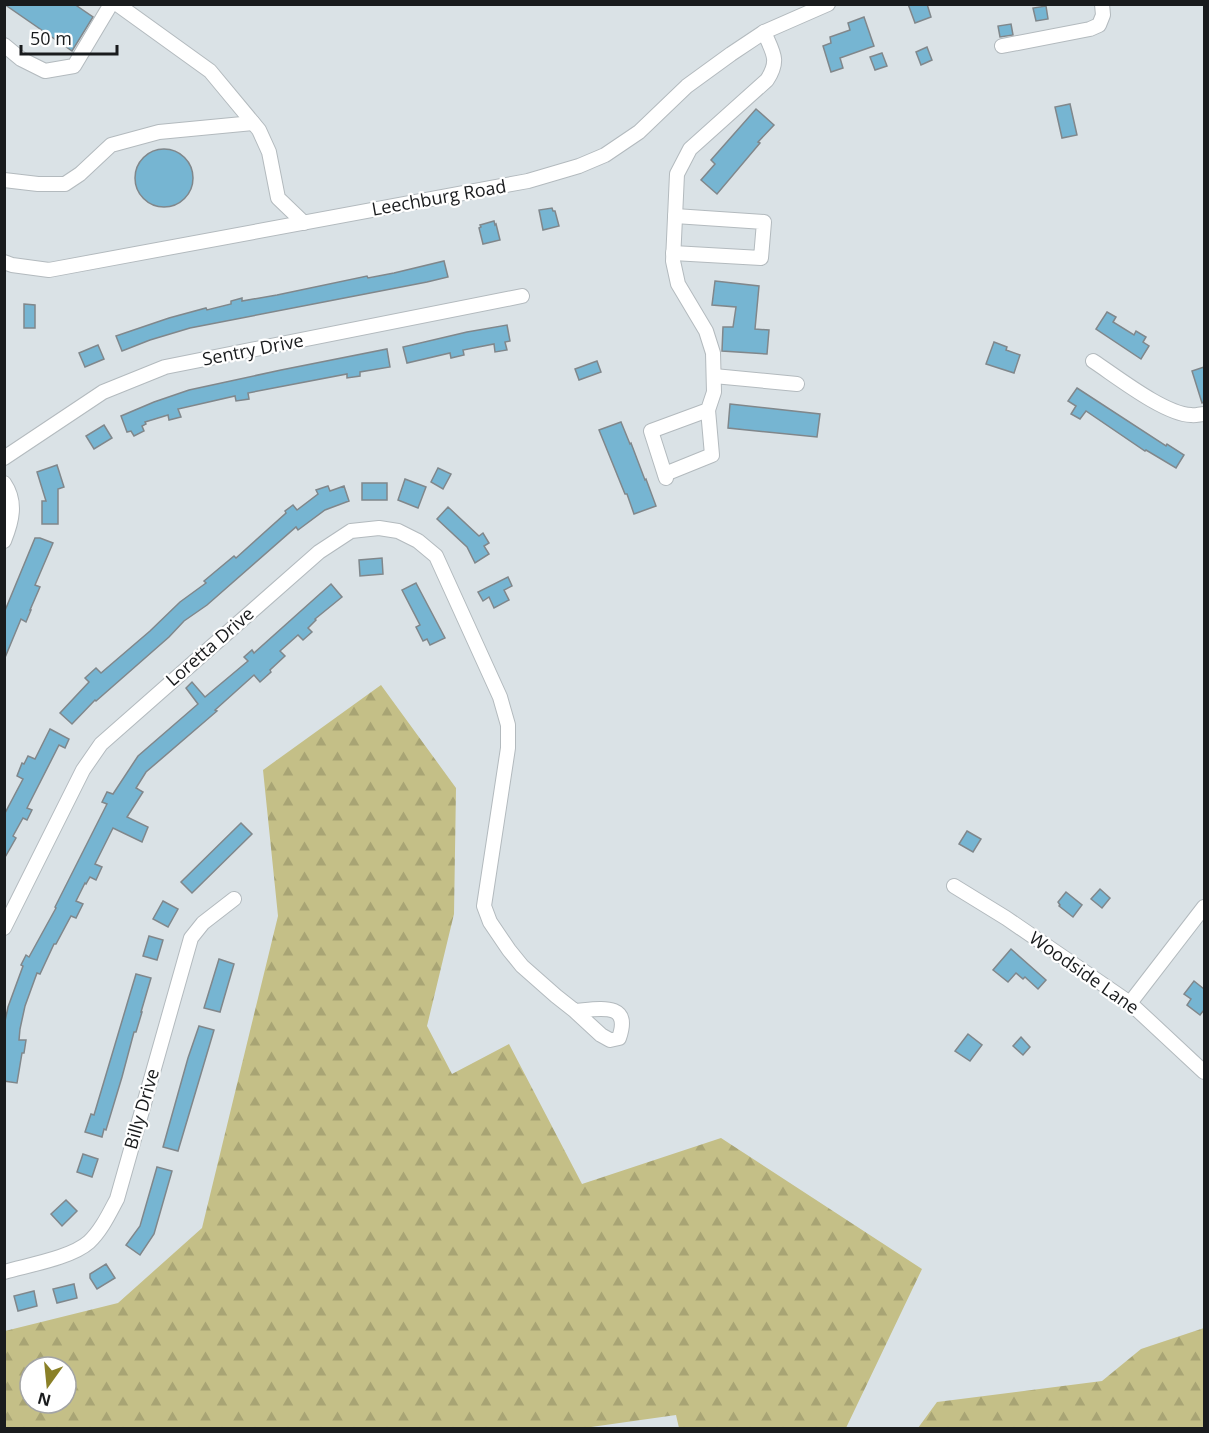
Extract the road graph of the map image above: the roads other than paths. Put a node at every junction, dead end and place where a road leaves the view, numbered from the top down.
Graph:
1 (111, 4) edge
2 (117, 4) edge
3 (828, 4) edge
4 (1102, 4) edge
5 (764, 32) junction
6 (4, 45) edge
7 (1002, 46) dead end
8 (253, 123) junction
9 (4, 180) edge
10 (675, 216) junction
11 (304, 223) junction
12 (673, 253) junction
13 (4, 262) edge
14 (522, 296) dead end
15 (1093, 361) dead end
16 (714, 376) junction
17 (797, 384) dead end
18 (708, 410) junction
19 (1204, 414) edge
20 (4, 458) edge
21 (4, 483) edge
22 (4, 541) edge
23 (954, 886) dead end
24 (234, 900) dead end
25 (1204, 907) edge
26 (4, 928) edge
27 (1130, 1003) junction
28 (575, 1011) dead end
29 (1204, 1072) edge
30 (4, 1272) edge

1 - 6 street
2 - 8 street
3 - 5 street, Leechburg Road
4 - 7 street
5 - 10 street
5 - 11 street, Leechburg Road
8 - 9 street
8 - 11 street
10 - 12 street
10 - 12 street
11 - 13 street, Leechburg Road
12 - 16 street
14 - 20 street, Sentry Drive
15 - 19 street
16 - 17 street
16 - 18 street
18 - 18 street
21 - 22 street
23 - 27 street, Woodside Lane
24 - 30 street, Billy Drive
25 - 27 street
26 - 28 street, Loretta Drive
27 - 29 street, Woodside Lane

